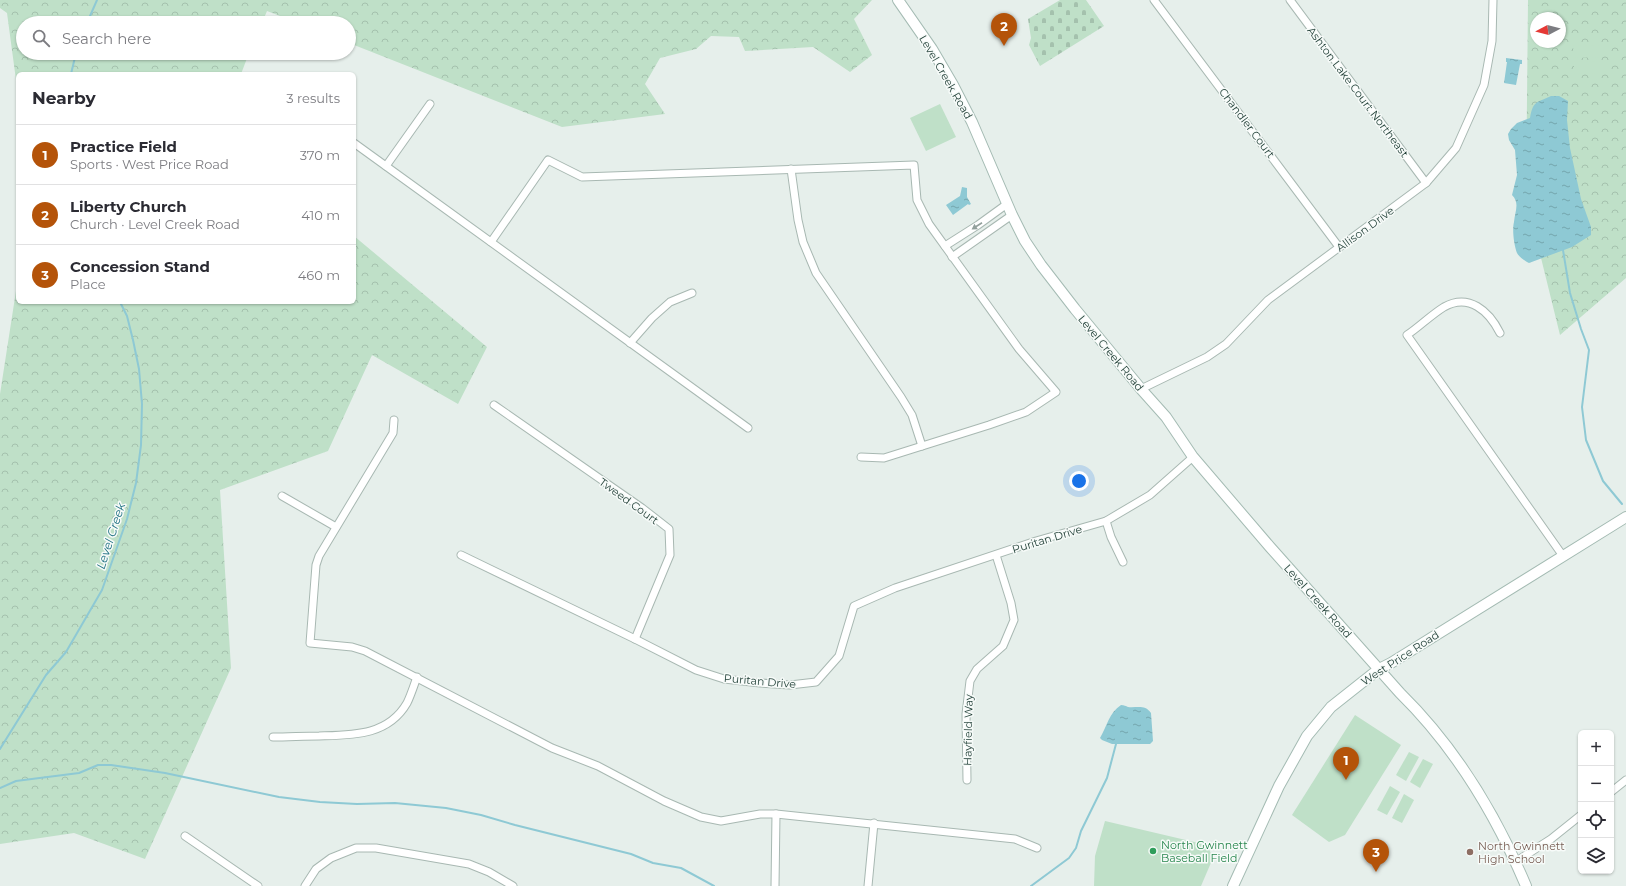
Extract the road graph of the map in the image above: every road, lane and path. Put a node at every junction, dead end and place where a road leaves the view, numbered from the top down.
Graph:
1 (898, 0) edge
2 (1154, 0) edge
3 (1290, 0) edge
4 (1493, 0) edge
5 (430, 104) dead end
6 (356, 145) edge
7 (386, 166) junction
8 (791, 169) junction
9 (1426, 183) junction
10 (1007, 204) junction
11 (1012, 215) junction
12 (491, 242) junction
13 (945, 246) junction
14 (1339, 247) junction
15 (952, 256) junction
16 (692, 293) dead end
17 (1500, 333) dead end
18 (630, 343) junction
19 (1141, 389) junction
20 (494, 405) dead end
21 (394, 420) dead end
22 (748, 428) dead end
23 (922, 446) junction
24 (861, 457) dead end
25 (1193, 457) junction
26 (282, 496) dead end
27 (1626, 517) edge
28 (1106, 521) junction
29 (336, 527) junction
30 (461, 555) dead end
31 (996, 555) junction
32 (1563, 556) junction
33 (1123, 562) dead end
34 (635, 639) junction
35 (1379, 669) junction
36 (417, 677) junction
37 (273, 737) dead end
38 (967, 780) dead end
39 (1626, 780) edge
40 (1614, 790) edge
41 (776, 814) junction
42 (1578, 817) edge
43 (874, 823) junction
44 (185, 836) dead end
45 (1037, 848) dead end
46 (1515, 862) junction
47 (258, 886) edge
48 (305, 886) edge
49 (513, 886) edge
50 (775, 886) edge
51 (868, 886) edge
52 (1233, 886) edge
53 (1526, 886) edge

1 - 10 street, Level Creek Road
2 - 14 street, Chandler Court
3 - 9 street, Ashton Lake Court Northeast
4 - 9 street, Allison Drive
5 - 7 street
6 - 7 street
7 - 12 street
8 - 12 street
8 - 13 street
8 - 23 street
9 - 14 street, Allison Drive
10 - 11 street, Level Creek Road
10 -> 13 street
11 - 15 street
11 - 19 street, Level Creek Road
12 - 18 street
13 - 15 street
14 - 19 street, Allison Drive
15 - 23 street
16 - 18 street
17 - 32 street
18 - 22 street
19 - 25 street, Level Creek Road
20 - 34 street, Tweed Court
21 - 29 street
23 - 24 street
25 - 28 street, Puritan Drive
25 - 35 street, Level Creek Road
26 - 29 street
27 - 32 street, West Price Road
28 - 31 street, Puritan Drive
28 - 33 street
29 - 36 street
30 - 34 street, Puritan Drive
31 - 34 street, Puritan Drive
31 - 38 street, Hayfield Way
32 - 35 street, West Price Road
35 - 46 street, Level Creek Road
35 - 52 street, West Price Road
36 - 37 street
36 - 41 street
39 - 40 street
41 - 43 street
41 - 50 street
42 - 46 street
43 - 45 street
43 - 51 street
44 - 47 street
46 - 53 street, Level Creek Road
48 - 49 street

